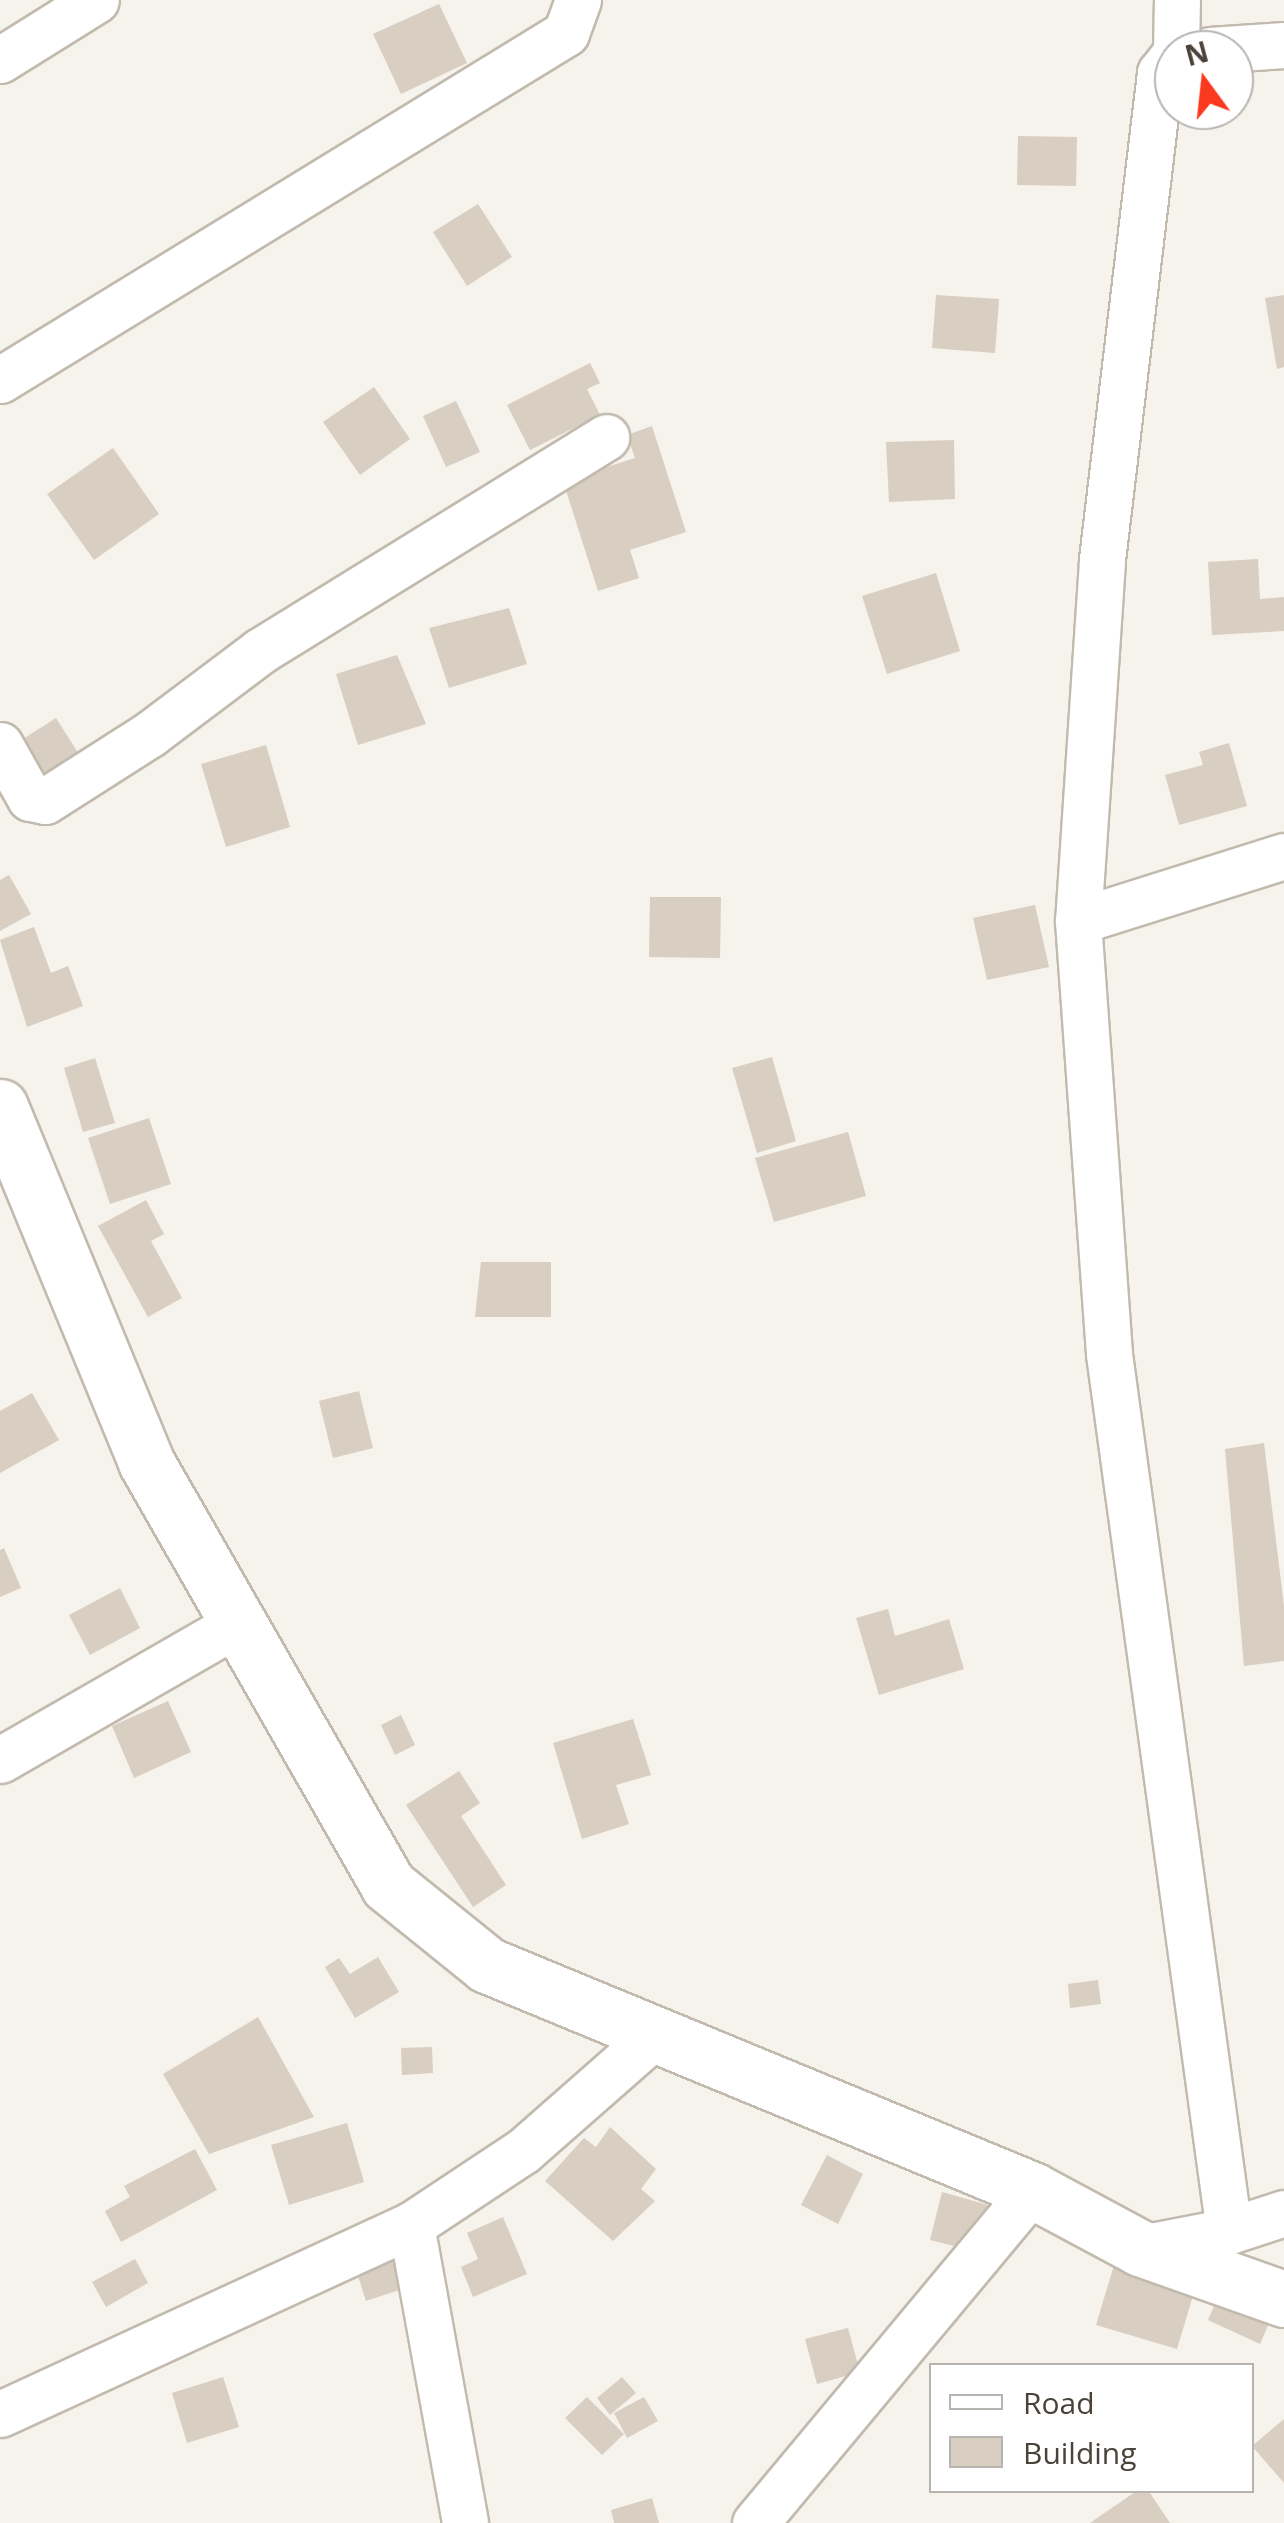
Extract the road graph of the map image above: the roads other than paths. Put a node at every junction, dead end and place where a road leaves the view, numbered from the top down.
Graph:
1 (96, 0) edge
2 (578, 0) edge
3 (1177, 0) edge
4 (1176, 30) edge
5 (1284, 45) edge
6 (1254, 47) edge
7 (0, 60) edge
8 (1154, 124) edge
9 (0, 380) edge
10 (606, 437) dead end
11 (0, 746) edge
12 (1284, 856) edge
13 (1078, 920) junction
14 (0, 1107) edge
15 (238, 1624) junction
16 (0, 1760) edge
17 (655, 2035) junction
18 (1032, 2190) junction
19 (1284, 2212) edge
20 (411, 2225) junction
21 (1230, 2232) junction
22 (1140, 2248) junction
23 (1284, 2299) edge
24 (0, 2414) edge
25 (465, 2523) edge
26 (754, 2523) edge

1 - 7 street
2 - 9 street
3 - 4 street
5 - 6 street
8 - 13 street
10 - 11 street
12 - 13 street
13 - 21 street
14 - 15 street
15 - 16 street
15 - 17 street
17 - 18 street
17 - 20 street
18 - 22 street
18 - 26 street
19 - 21 street
20 - 24 street
20 - 25 street
21 - 22 street
22 - 23 street

